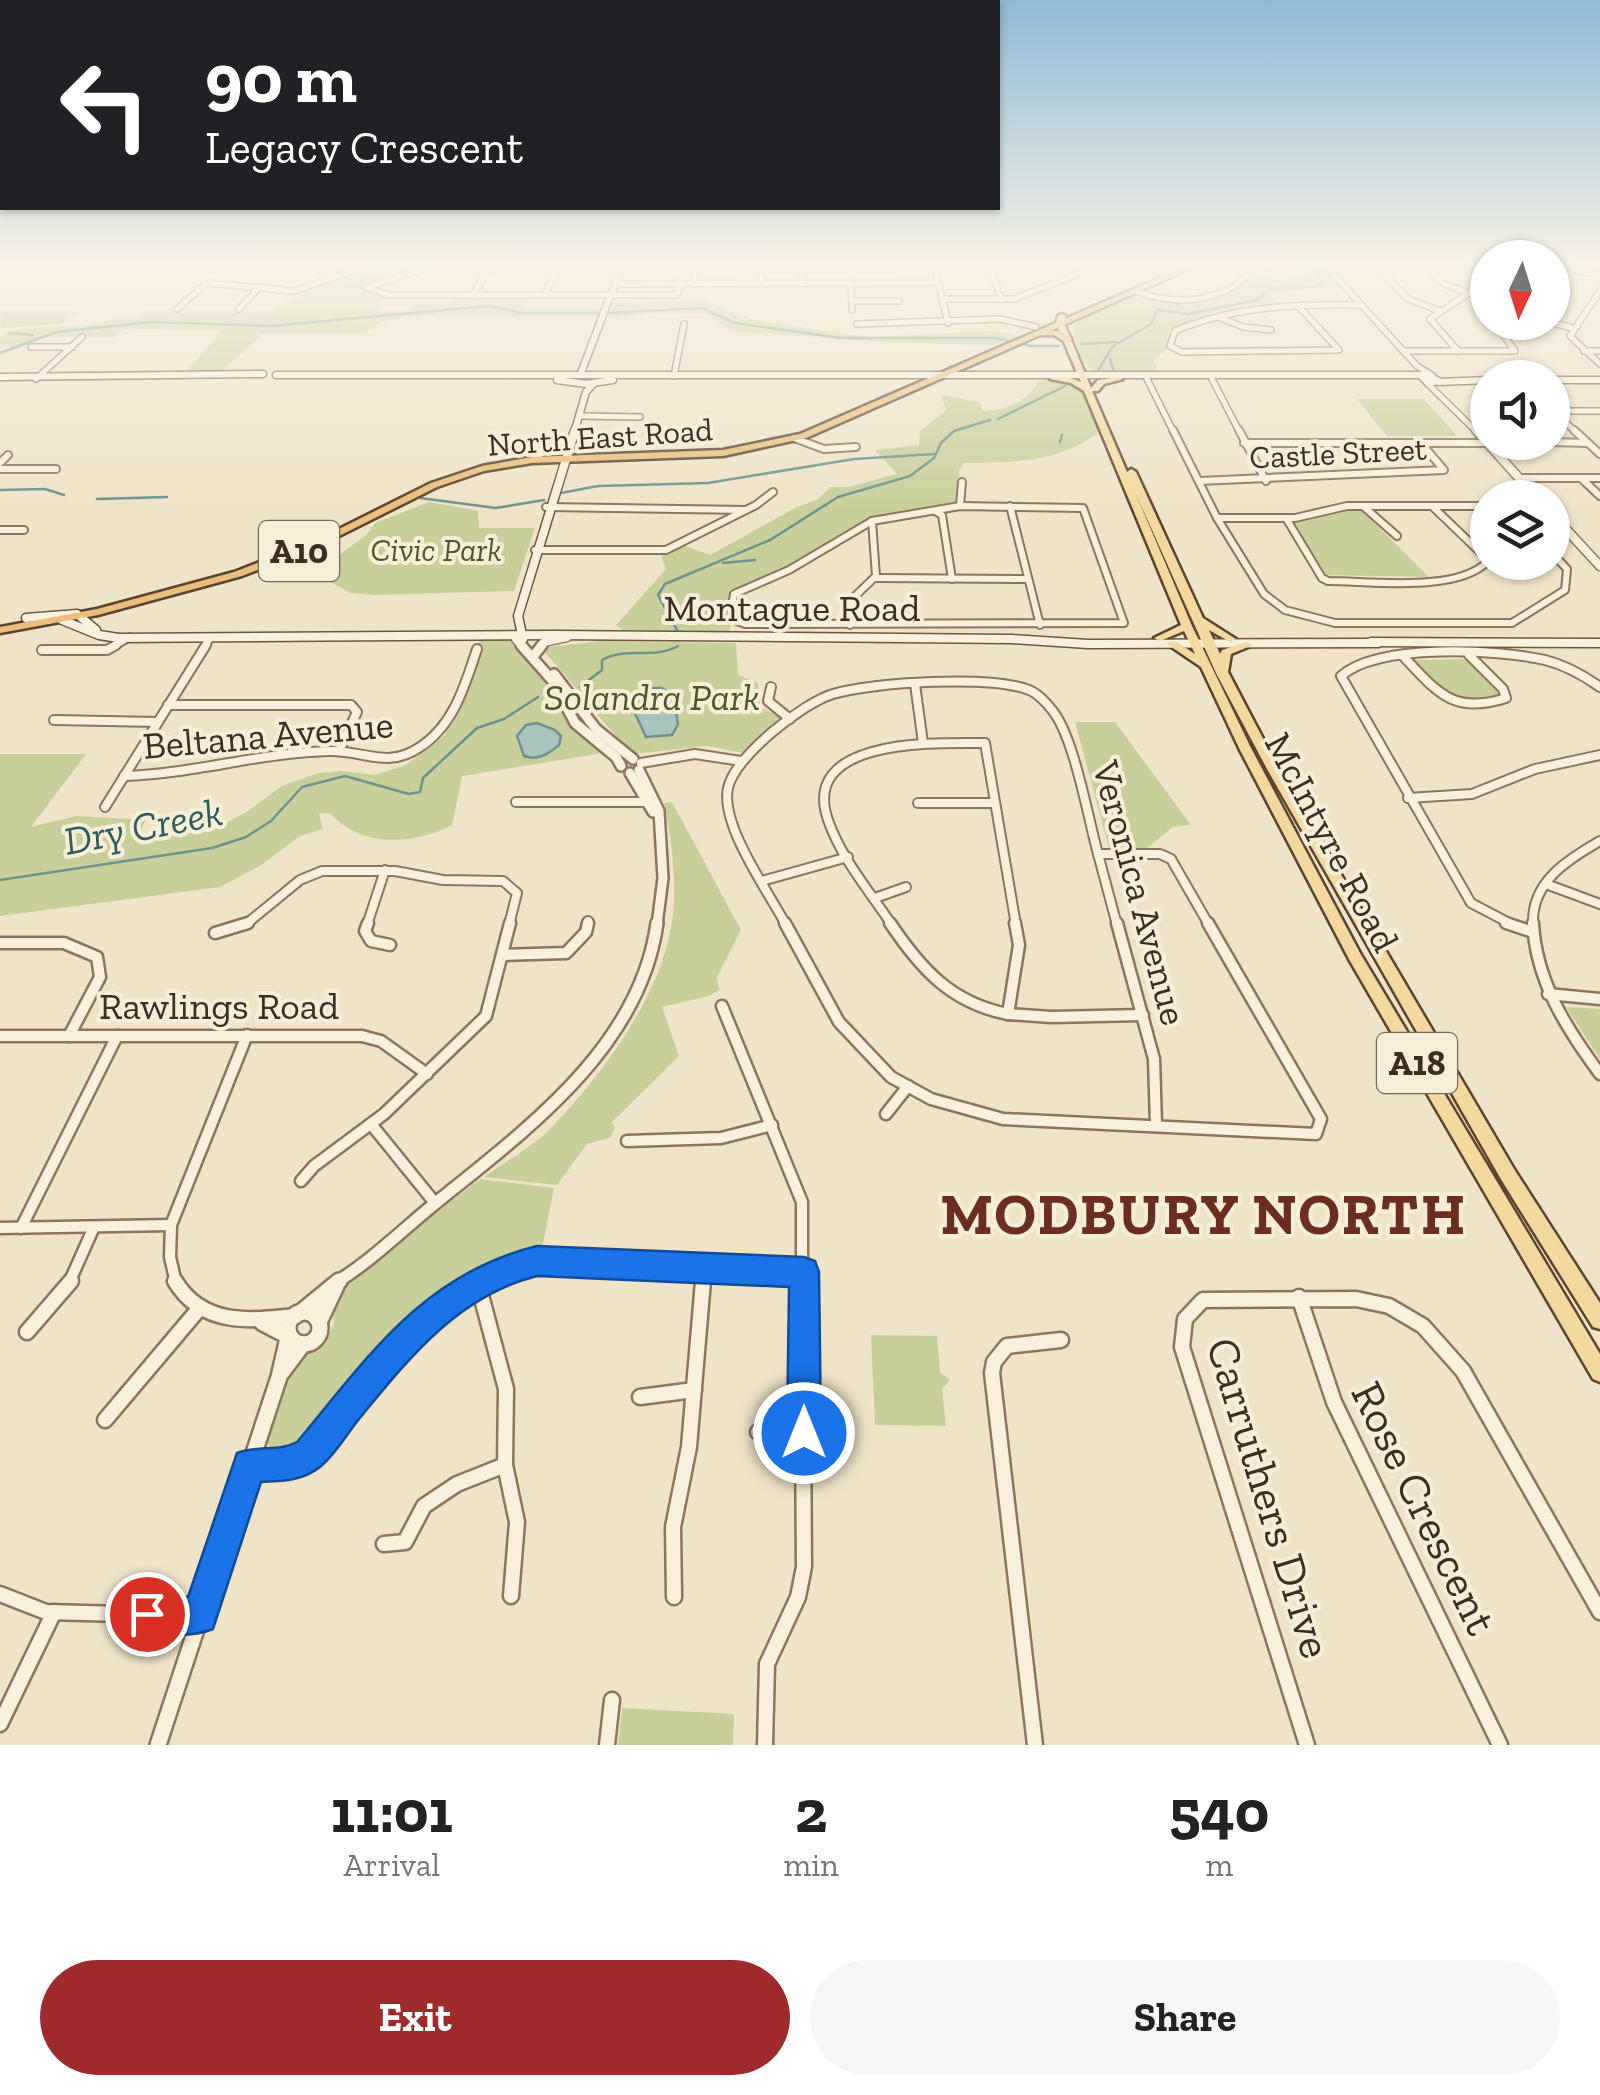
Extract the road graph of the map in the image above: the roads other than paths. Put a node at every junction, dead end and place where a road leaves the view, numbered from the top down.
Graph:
1 (593, 346) edge
2 (600, 346) edge
3 (680, 346) edge
4 (998, 346) edge
5 (999, 346) edge
6 (1071, 346) edge
7 (1077, 346) edge
8 (1172, 346) edge
9 (1336, 346) edge
10 (1399, 346) edge
11 (1453, 346) edge
12 (1512, 346) edge
13 (1579, 346) edge
14 (31, 347) dead end
15 (72, 347) joint
16 (1403, 351) junction
17 (1458, 351) junction
18 (1584, 351) junction
19 (1600, 351) edge
20 (1600, 364) edge
21 (959, 366) junction
22 (674, 376) junction
23 (969, 376) junction
24 (0, 378) edge
25 (38, 378) junction
26 (579, 378) junction
27 (598, 378) junction
28 (926, 378) junction
29 (1114, 378) junction
30 (1054, 379) joint
31 (1087, 379) junction
32 (1212, 379) junction
33 (1430, 379) junction
34 (883, 380) junction
35 (1146, 380) junction
36 (1470, 380) edge
37 (1570, 380) edge
38 (1600, 380) edge
39 (892, 389) junction
40 (1444, 396) junction
41 (1570, 410) edge
42 (1600, 411) edge
43 (579, 417) junction
44 (640, 417) dead end
45 (1470, 424) edge
46 (1570, 426) edge
47 (790, 436) junction
48 (1570, 442) edge
49 (1588, 442) junction
50 (778, 443) junction
51 (1244, 443) junction
52 (1421, 443) junction
53 (1470, 443) edge
54 (744, 444) junction
55 (856, 447) dead end
56 (1600, 454) edge
57 (8, 455) dead end
58 (563, 456) junction
59 (534, 458) junction
60 (1504, 460) edge
61 (0, 466) edge
62 (56, 469) dead end
63 (1520, 478) joint
64 (1582, 478) junction
65 (1600, 478) edge
66 (1199, 481) junction
67 (1266, 481) junction
68 (962, 482) dead end
69 (773, 492) dead end
70 (1600, 496) edge
71 (960, 506) junction
72 (1010, 506) junction
73 (1363, 506) junction
74 (1432, 506) junction
75 (1470, 506) edge
76 (550, 507) junction
77 (746, 510) junction
78 (933, 510) junction
79 (1217, 518) junction
80 (1286, 518) junction
81 (872, 522) junction
82 (0, 530) edge
83 (24, 530) dead end
84 (1570, 534) edge
85 (1397, 536) dead end
86 (538, 550) junction
87 (1600, 566) edge
88 (874, 578) junction
89 (952, 579) junction
90 (1028, 579) junction
91 (1566, 580) edge
92 (192, 583) junction
93 (527, 590) junction
94 (1194, 614) junction
95 (81, 615) junction
96 (62, 620) junction
97 (0, 622) edge
98 (30, 622) junction
99 (850, 624) junction
100 (1040, 625) junction
101 (1074, 625) junction
102 (1188, 626) junction
103 (0, 632) edge
104 (573, 636) junction
105 (130, 637) junction
106 (519, 637) junction
107 (211, 638) junction
108 (1160, 638) junction
109 (1230, 639) junction
110 (1079, 640) junction
111 (1201, 642) junction
112 (1597, 642) edge
113 (1378, 643) junction
114 (1173, 644) junction
115 (1248, 645) junction
116 (476, 649) dead end
117 (42, 650) dead end
118 (536, 654) junction
119 (1468, 654) junction
120 (1403, 656) junction
121 (1206, 668) junction
122 (1222, 673) junction
123 (915, 684) junction
124 (771, 687) dead end
125 (1600, 687) edge
126 (168, 705) junction
127 (790, 719) junction
128 (54, 720) dead end
129 (158, 722) junction
130 (922, 743) junction
131 (340, 751) junction
132 (1600, 755) edge
133 (741, 761) junction
134 (633, 766) junction
135 (124, 776) junction
136 (1408, 798) junction
137 (516, 802) dead end
138 (652, 802) junction
139 (918, 803) dead end
140 (993, 803) junction
141 (105, 807) dead end
142 (1600, 841) edge
143 (1098, 854) junction
144 (848, 856) junction
145 (385, 870) junction
146 (762, 882) junction
147 (1546, 884) junction
148 (906, 887) dead end
149 (874, 898) junction
150 (1600, 904) edge
151 (588, 921) dead end
152 (1530, 931) junction
153 (214, 933) dead end
154 (0, 943) edge
155 (390, 945) dead end
156 (503, 955) junction
157 (1548, 994) junction
158 (1600, 999) edge
159 (722, 1006) dead end
160 (1142, 1014) junction
161 (1008, 1015) junction
162 (247, 1035) junction
163 (0, 1036) edge
164 (69, 1036) junction
165 (117, 1036) junction
166 (427, 1074) junction
167 (1600, 1074) edge
168 (908, 1086) junction
169 (886, 1114) dead end
170 (371, 1124) junction
171 (1156, 1124) junction
172 (772, 1125) junction
173 (627, 1141) dead end
174 (301, 1181) dead end
175 (436, 1204) junction
176 (171, 1225) junction
177 (94, 1227) junction
178 (0, 1228) edge
179 (21, 1228) junction
180 (704, 1266) junction
181 (804, 1272) junction
182 (340, 1282) junction
183 (478, 1284) junction
184 (1298, 1297) junction
185 (198, 1310) junction
186 (298, 1315) junction
187 (1600, 1320) edge
188 (320, 1321) junction
189 (259, 1323) junction
190 (27, 1332) dead end
191 (293, 1340) junction
192 (1061, 1340) dead end
193 (1600, 1372) edge
194 (694, 1390) junction
195 (640, 1398) dead end
196 (105, 1420) dead end
197 (758, 1432) dead end
198 (804, 1433) junction
199 (505, 1464) junction
200 (250, 1465) junction
201 (384, 1544) dead end
202 (0, 1594) edge
203 (511, 1596) dead end
204 (674, 1597) dead end
205 (54, 1612) junction
206 (1600, 1612) edge
207 (200, 1616) junction
208 (612, 1700) dead end
209 (0, 1724) edge
210 (158, 1745) edge
211 (607, 1745) edge
212 (765, 1745) edge
213 (1035, 1745) edge
214 (1307, 1745) edge
215 (1500, 1745) edge

1 - 26 main road
2 - 27 main road
3 - 22 street
4 - 28 highway, North East Road
5 - 21 highway, North East Road
6 - 31 main road, McIntyre Road / A18
7 - 31 main road, McIntyre Road / A18
8 - 9 street
10 - 16 street
11 - 17 street
12 - 17 street
13 - 18 street
14 - 15 street
15 - 25 street
16 - 17 street
16 - 33 street
18 - 19 street
18 - 20 street
21 - 23 main road
21 - 28 highway, North East Road
22 - 27 main road
22 - 28 main road
23 - 28 main road
23 - 31 main road
24 - 25 main road
25 - 26 main road
26 - 27 main road
26 - 58 main road
27 - 34 main road
27 - 43 main road
28 - 30 main road
28 - 34 main road
28 - 39 highway, North East Road
28 - 47 highway, North East Road
29 - 31 main road
29 - 31 main road
29 - 33 main road
29 - 35 main road
30 - 31 main road
31 - 94 main road, McIntyre Road / A18
31 - 102 main road, McIntyre Road / A18
32 - 33 main road
32 - 35 main road
32 - 51 street
33 - 36 main road
33 - 40 street
33 - 40 street
34 - 39 main road
35 - 66 street
37 - 38 main road
39 - 47 highway, North East Road
40 - 45 street
41 - 42 street
43 - 44 street
43 - 58 main road
46 - 49 street
47 - 50 highway, North East Road
47 - 54 highway, North East Road
47 - 55 street
48 - 49 street
49 - 56 street
50 - 54 highway
50 - 58 highway, North East Road
51 - 52 street
51 - 67 street
52 - 53 street
52 - 67 street, Castle Street
54 - 58 highway, North East Road
57 - 61 street
58 - 59 highway
58 - 59 main road
58 - 76 main road
59 - 92 highway, North East Road / A10
60 - 63 street
61 - 62 street
63 - 64 street
64 - 65 street
64 - 70 street
66 - 67 street, Castle Street
66 - 79 street
68 - 71 street
69 - 77 street
71 - 72 street
71 - 78 street
72 - 90 street
72 - 101 street, Montague Road
73 - 74 street
73 - 80 street
73 - 85 street
74 - 75 street
74 - 80 street
76 - 77 street
76 - 86 main road
77 - 86 street
78 - 81 street
78 - 89 street
79 - 80 street
79 - 91 street
81 - 88 street
81 - 99 street, Montague Road
82 - 83 street
84 - 87 street
86 - 93 main road
86 - 106 main road
88 - 89 street
88 - 99 street
89 - 90 street
90 - 100 street
92 - 95 highway, North East Road / A10
92 - 98 highway, North East Road / A10
93 - 104 main road
93 - 106 main road
94 - 109 main road
94 - 111 main road, McIntyre Road / A18
95 - 96 highway, North East Road / A10
95 - 98 main road, Montague Road
95 - 105 main road, Montague Road
96 - 98 highway, North East Road / A10
96 - 105 main road, Montague Road
97 - 98 highway, North East Road / A10
98 - 103 highway, North East Road / A10
99 - 100 street, Montague Road
100 - 101 street, Montague Road
101 - 110 street
102 - 108 main road
102 - 111 main road, McIntyre Road / A18
104 - 106 main road, Montague Road
104 - 110 main road, Montague Road
104 - 118 street
105 - 107 main road, Montague Road
105 - 117 street
106 - 107 main road, Montague Road
106 - 118 street
106 - 134 street
107 - 126 street
108 - 110 main road, Montague Road
108 - 111 main road, Montague Road
109 - 111 main road, Montague Road
109 - 113 main road, Montague Road
110 - 114 main road, Montague Road
111 - 114 main road, Montague Road
111 - 115 main road, Montague Road
111 - 121 main road, McIntyre Road / A18
111 - 122 main road, McIntyre Road / A18
112 - 113 main road, Montague Road
113 - 115 main road, Montague Road
114 - 121 main road
115 - 122 main road
116 - 131 street, Beltana Avenue
118 - 134 street
119 - 120 street
119 - 120 street
119 - 125 street
120 - 136 street
121 - 193 main road, McIntyre Road / A18
122 - 187 main road, McIntyre Road / A18
123 - 127 street
123 - 130 street
123 - 143 street, Veronica Avenue
124 - 127 street
126 - 129 street
126 - 131 street
127 - 133 street
128 - 129 street
129 - 135 street
130 - 140 street
130 - 144 street
131 - 135 street, Beltana Avenue
132 - 136 street
133 - 134 street
133 - 146 street
134 - 138 street
135 - 141 street
136 - 152 street
137 - 138 street
138 - 175 street
139 - 140 street
140 - 161 street
142 - 147 street
143 - 160 street, Veronica Avenue
143 - 171 street
144 - 146 street
144 - 149 street
145 - 153 street
145 - 155 street
145 - 156 street
146 - 168 street
147 - 150 street
147 - 152 street
148 - 149 street
149 - 161 street
151 - 156 street
152 - 157 street
154 - 164 street
156 - 166 street
157 - 158 street
157 - 167 street
159 - 172 street
160 - 161 street
160 - 171 street, Veronica Avenue
162 - 165 street, Rawlings Road
162 - 166 street, Rawlings Road
162 - 176 street
163 - 164 street, Rawlings Road
164 - 165 street, Rawlings Road
165 - 179 street
166 - 170 street
168 - 169 street
168 - 171 street
170 - 174 street
170 - 175 street
172 - 173 street
172 - 181 street
175 - 182 street
176 - 177 street
176 - 185 street
177 - 179 street
177 - 190 street
178 - 179 street
180 - 181 street
180 - 183 street
180 - 194 street
181 - 198 street
182 - 186 street
182 - 188 street
183 - 199 street
183 - 200 street
184 - 206 street, Carruthers Drive
184 - 214 street, Carruthers Drive
184 - 215 street, Rose Crescent
185 - 189 street
185 - 196 street
186 - 188 street
186 - 189 street
186 - 191 street
188 - 191 street
189 - 191 street
191 - 200 street
192 - 213 street
194 - 195 street
194 - 204 street
197 - 198 street
198 - 212 street
199 - 201 street
199 - 203 street
200 - 207 street
202 - 205 street
205 - 207 street
205 - 209 street
207 - 210 street
208 - 211 street

